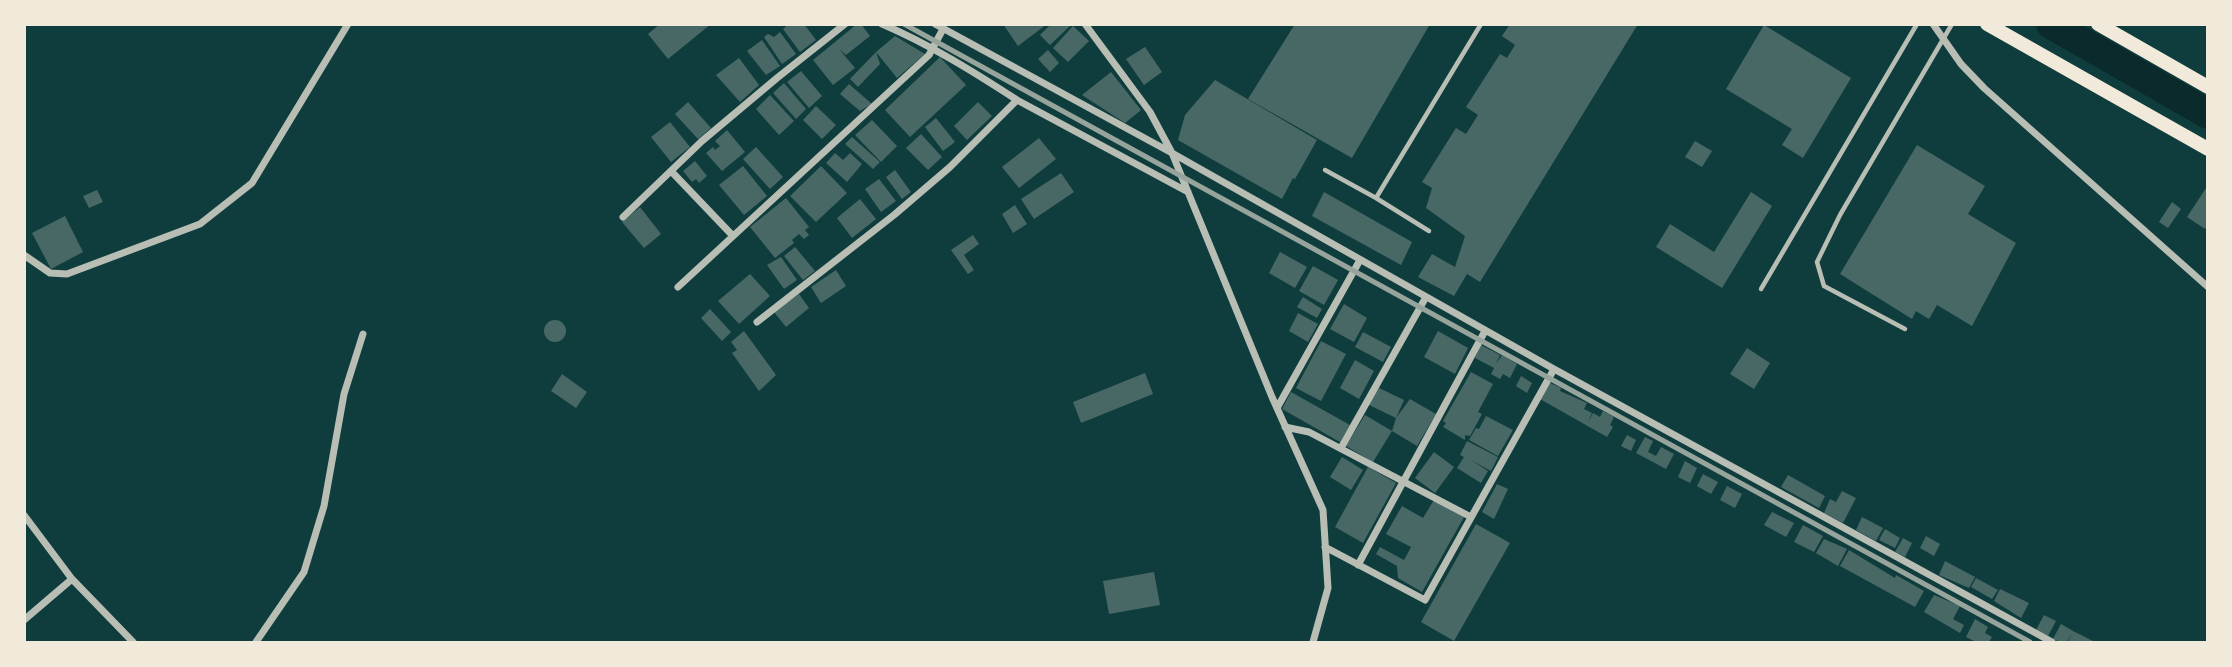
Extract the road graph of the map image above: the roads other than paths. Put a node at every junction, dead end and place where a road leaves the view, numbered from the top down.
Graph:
1 (348, 24) edge
2 (845, 24) edge
3 (882, 24) edge
4 (935, 24) edge
5 (1086, 24) edge
6 (1481, 24) edge
7 (1917, 24) edge
8 (1933, 24) edge
9 (1952, 24) edge
10 (1987, 24) edge
11 (2098, 25) edge
12 (943, 29) junction
13 (1944, 40) junction
14 (933, 50) junction
15 (2207, 87) edge
16 (1017, 100) junction
17 (2207, 149) edge
18 (1172, 153) junction
19 (1325, 170) dead end
20 (671, 171) junction
21 (1188, 192) junction
22 (1376, 198) junction
23 (623, 217) dead end
24 (1429, 231) dead end
25 (733, 236) junction
26 (24, 255) edge
27 (1360, 260) junction
28 (678, 287) dead end
29 (2207, 287) edge
30 (1761, 289) dead end
31 (1426, 297) junction
32 (757, 322) dead end
33 (1905, 329) dead end
34 (1485, 331) junction
35 (363, 334) dead end
36 (1554, 369) junction
37 (1277, 408) junction
38 (1285, 427) junction
39 (1341, 448) junction
40 (1405, 482) junction
41 (24, 516) edge
42 (1471, 517) junction
43 (1325, 547) junction
44 (1358, 565) junction
45 (72, 579) junction
46 (24, 620) edge
47 (132, 642) edge
48 (256, 642) edge
49 (1313, 642) edge
50 (2052, 642) edge

1 - 26 street
2 - 20 street
3 - 14 street
4 - 12 street
5 - 18 street
6 - 22 lane
7 - 30 lane
8 - 13 street
9 - 13 lane
10 - 17 highway
11 - 15 highway
12 - 14 street
12 - 18 street
13 - 29 street
13 - 33 lane
14 - 16 street
14 - 25 street
16 - 21 street
16 - 32 street
18 - 21 street
18 - 27 street
19 - 22 lane
20 - 23 street
20 - 25 street
21 - 37 street
22 - 24 lane
25 - 28 street
27 - 31 street
27 - 37 street
31 - 34 street
31 - 39 street
34 - 36 street
34 - 40 street
35 - 48 street
36 - 42 street
36 - 50 street
37 - 38 street
38 - 39 street
38 - 43 street
39 - 40 street
40 - 42 street
40 - 44 street
41 - 45 street
42 - 44 street
43 - 44 street
43 - 49 street
45 - 46 street
45 - 47 street

